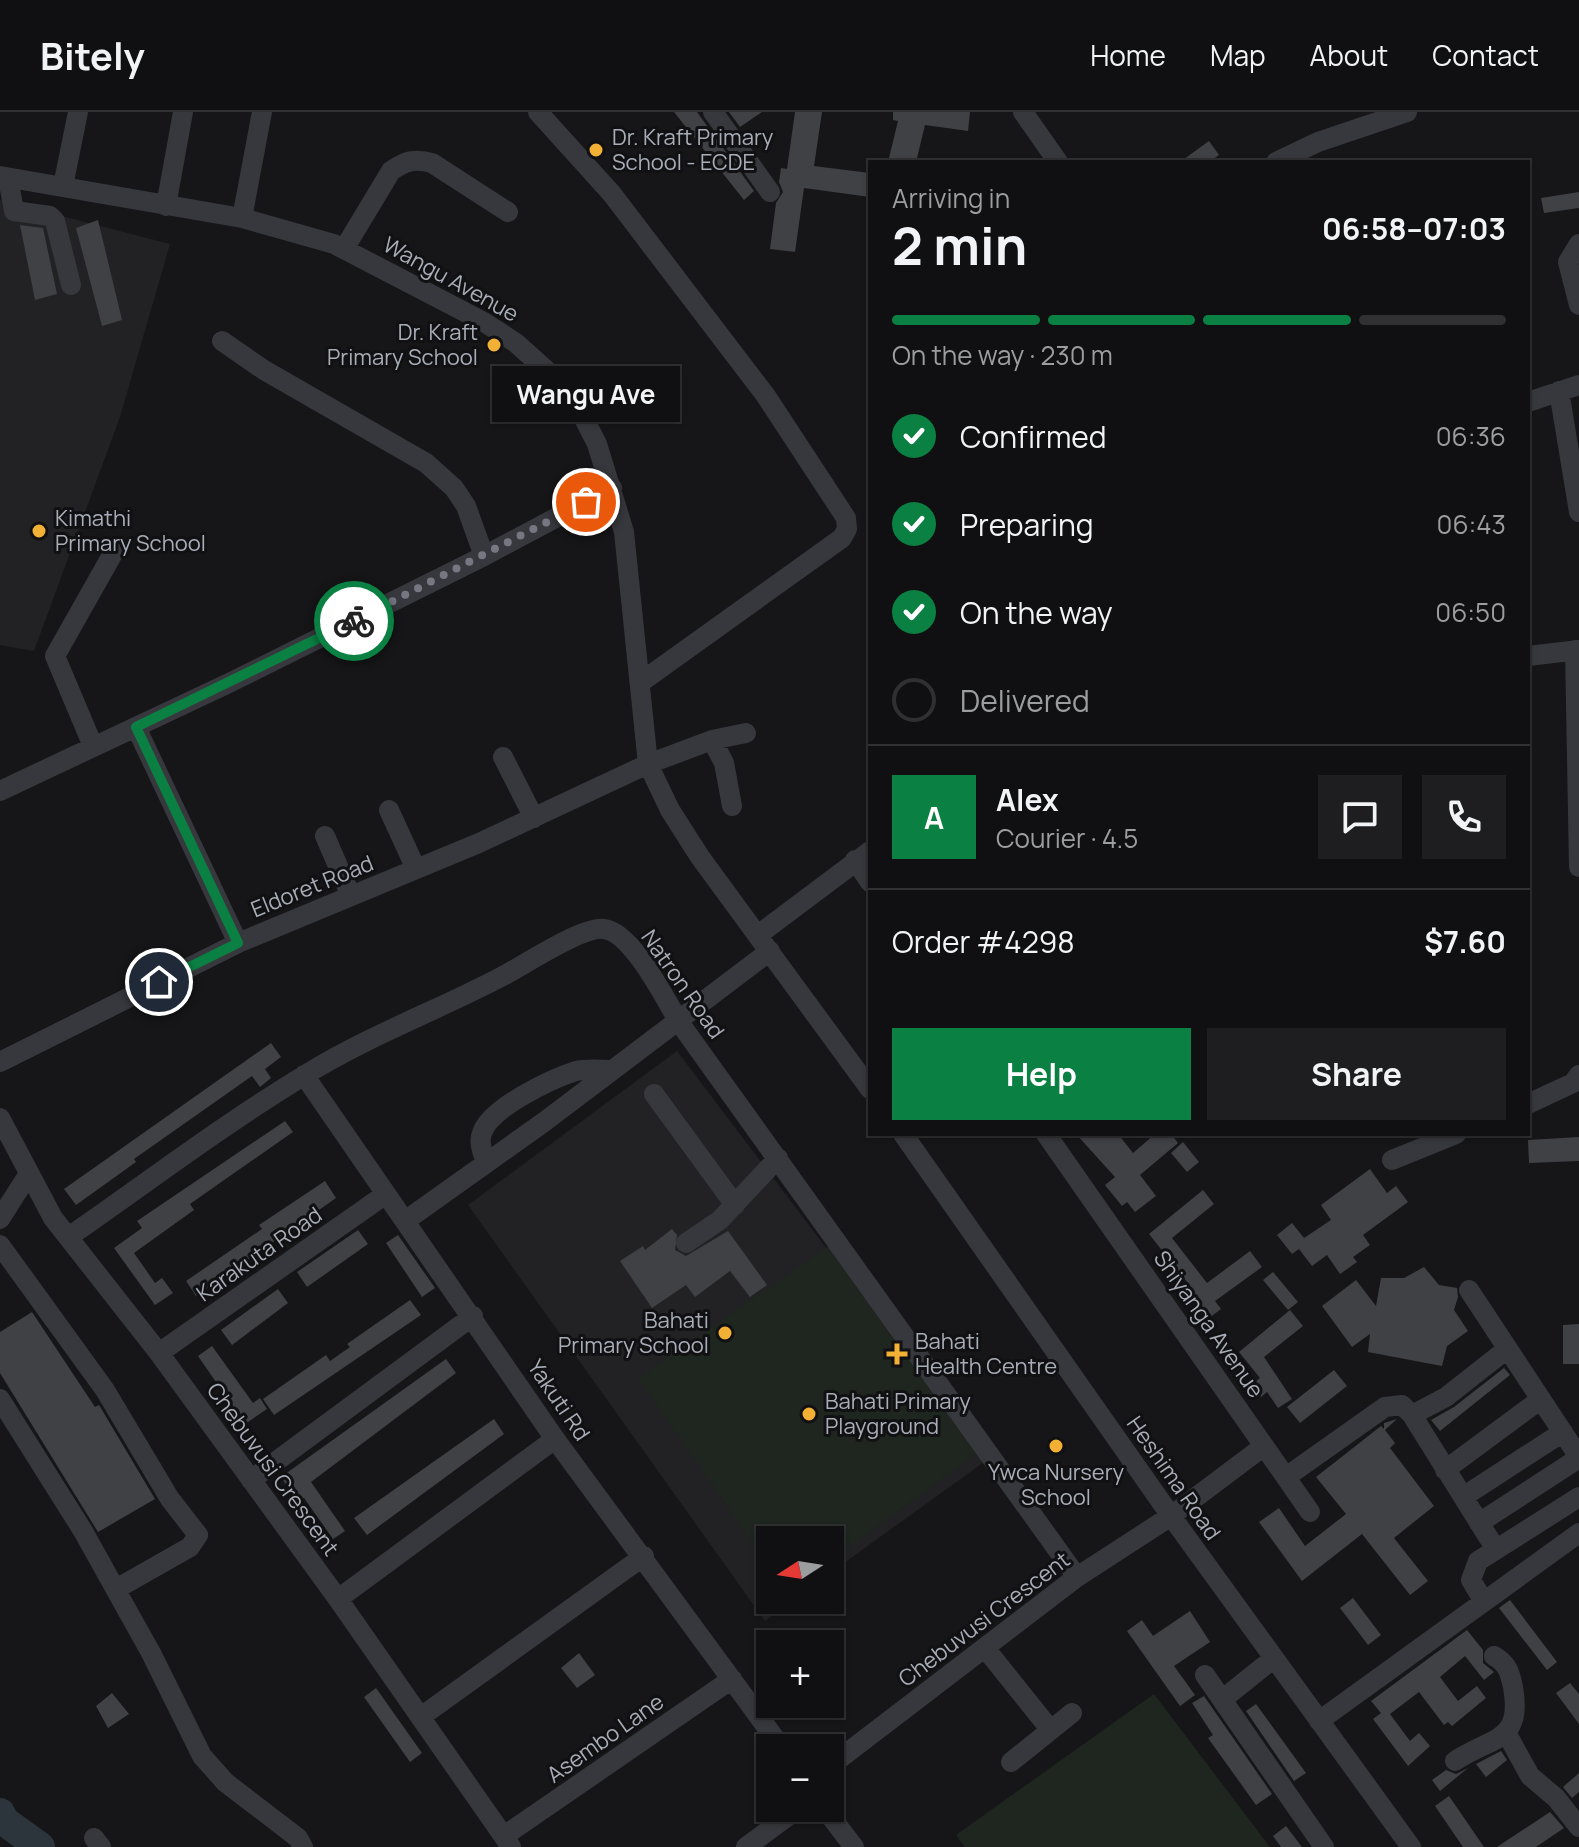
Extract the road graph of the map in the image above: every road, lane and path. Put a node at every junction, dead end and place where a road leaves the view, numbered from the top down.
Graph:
1 (78, 112) edge
2 (183, 112) edge
3 (262, 112) edge
4 (538, 112) edge
5 (713, 112) edge
6 (1023, 112) edge
7 (1407, 112) edge
8 (1057, 160) edge
9 (1280, 160) edge
10 (4, 177) edge
11 (63, 186) junction
12 (770, 192) dead end
13 (166, 206) junction
14 (508, 212) dead end
15 (242, 218) junction
16 (1579, 244) edge
17 (344, 249) junction
18 (71, 285) dead end
19 (1579, 305) edge
20 (222, 341) dead end
21 (1569, 388) edge
22 (1530, 401) edge
23 (1577, 486) edge
24 (612, 488) junction
25 (1579, 512) edge
26 (116, 548) dead end
27 (484, 556) junction
28 (1577, 650) edge
29 (1530, 656) edge
30 (641, 682) junction
31 (136, 727) junction
32 (746, 733) dead end
33 (712, 740) junction
34 (93, 746) junction
35 (503, 757) dead end
36 (648, 764) junction
37 (0, 791) edge
38 (732, 806) dead end
39 (389, 810) dead end
40 (534, 818) junction
41 (325, 836) dead end
42 (863, 856) edge
43 (1579, 867) edge
44 (416, 869) junction
45 (351, 896) junction
46 (238, 943) junction
47 (764, 943) junction
48 (679, 1022) junction
49 (0, 1062) edge
50 (613, 1070) junction
51 (304, 1075) junction
52 (1579, 1075) edge
53 (868, 1086) edge
54 (654, 1094) dead end
55 (1530, 1103) edge
56 (0, 1118) edge
57 (904, 1136) edge
58 (1047, 1136) edge
59 (1451, 1136) edge
60 (778, 1158) junction
61 (1392, 1160) dead end
62 (486, 1163) junction
63 (28, 1175) junction
64 (386, 1194) junction
65 (735, 1205) junction
66 (0, 1219) edge
67 (405, 1221) junction
68 (70, 1236) junction
69 (686, 1243) dead end
70 (0, 1245) edge
71 (1469, 1290) dead end
72 (473, 1316) junction
73 (1507, 1349) junction
74 (159, 1353) junction
75 (0, 1399) edge
76 (1541, 1399) junction
77 (1412, 1415) junction
78 (1563, 1432) junction
79 (555, 1439) junction
80 (1264, 1446) junction
81 (1579, 1458) edge
82 (1445, 1470) junction
83 (1286, 1477) junction
84 (251, 1480) junction
85 (1463, 1497) junction
86 (1579, 1497) edge
87 (1310, 1512) dead end
88 (1171, 1516) junction
89 (1479, 1523) junction
90 (1579, 1533) edge
91 (1495, 1548) junction
92 (644, 1556) junction
93 (1077, 1577) junction
94 (116, 1589) junction
95 (338, 1599) junction
96 (1484, 1602) junction
97 (985, 1648) junction
98 (1494, 1656) dead end
99 (1274, 1658) junction
100 (1205, 1675) dead end
101 (732, 1679) junction
102 (1223, 1699) junction
103 (1072, 1713) dead end
104 (422, 1716) junction
105 (1319, 1721) junction
106 (1049, 1728) junction
107 (772, 1734) edge
108 (1507, 1734) junction
109 (844, 1755) edge
110 (1455, 1761) dead end
111 (1011, 1762) dead end
112 (780, 1822) edge
113 (835, 1822) edge
114 (1579, 1827) edge
115 (507, 1842) edge
116 (295, 1844) edge
117 (746, 1847) edge
118 (854, 1847) edge
119 (1324, 1847) edge
120 (1411, 1847) edge

1 - 11 street
2 - 13 street
3 - 15 street
4 - 30 street
5 - 12 street
6 - 8 street
7 - 9 street
10 - 11 street, Wangu Avenue
10 - 18 street
11 - 13 street, Wangu Avenue
13 - 15 street, Wangu Avenue
14 - 17 street
15 - 17 street, Wangu Avenue
16 - 19 street
17 - 24 street, Wangu Avenue
20 - 27 street
21 - 22 street
21 - 23 street
23 - 25 street
24 - 27 street
24 - 30 street, Wangu Avenue
26 - 34 street
27 - 31 street
28 - 29 street
28 - 43 street
30 - 36 street, Wangu Avenue
31 - 34 street
31 - 46 street
32 - 33 street, Eldoret Road
33 - 36 street, Eldoret Road
33 - 38 street
34 - 37 street
35 - 40 street
36 - 40 street, Eldoret Road
36 - 47 street, Wangu Avenue
39 - 44 street
40 - 44 street, Eldoret Road
41 - 45 street
42 - 47 street
44 - 45 street, Eldoret Road
45 - 46 street, Eldoret Road
46 - 49 street, Eldoret Road
47 - 48 street
47 - 53 street
48 - 50 street
48 - 51 street, Natron Road
48 - 60 street, Natron Road
50 - 62 street
50 - 62 street
51 - 64 street, Yakuti Rd
51 - 68 street, Natron Road
52 - 55 street
54 - 65 street
56 - 63 street, Chebuvusi Crescent
57 - 88 street, Heshima Road
58 - 80 street, Shiyanga Avenue
59 - 61 street
60 - 65 street
60 - 93 street, Natron Road
62 - 67 street
63 - 66 street
63 - 68 street, Chebuvusi Crescent
64 - 67 street, Yakuti Rd
64 - 74 street, Karakuta Road
65 - 69 street
67 - 72 street, Yakuti Rd
68 - 74 street, Chebuvusi Crescent
70 - 94 street
71 - 73 street
72 - 79 street, Yakuti Rd
72 - 84 street
73 - 76 street
73 - 77 street
74 - 84 street, Chebuvusi Crescent
75 - 94 street
76 - 78 street
76 - 82 street
77 - 82 street
77 - 83 street
78 - 81 street
78 - 85 street
79 - 92 street, Yakuti Rd
79 - 95 street
80 - 83 street, Shiyanga Avenue
80 - 88 street
81 - 89 street
82 - 85 street
83 - 87 street, Shiyanga Avenue
84 - 95 street, Chebuvusi Crescent
85 - 89 street
86 - 91 street
88 - 93 street, Chebuvusi Crescent
88 - 99 street, Heshima Road
89 - 91 street
90 - 96 street
91 - 96 street
92 - 101 street, Yakuti Rd
92 - 104 street
93 - 97 street, Chebuvusi Crescent
94 - 116 street
95 - 104 street, Chebuvusi Crescent
96 - 105 street
97 - 106 street
97 - 109 street, Chebuvusi Crescent
98 - 108 street
99 - 102 street
99 - 105 street, Heshima Road
100 - 102 street
101 - 107 street, Yakuti Rd
101 - 115 street, Asembo Lane
102 - 119 street
103 - 106 street
104 - 115 street, Chebuvusi Crescent
105 - 120 street, Heshima Road
106 - 111 street
108 - 110 street
108 - 114 street
112 - 117 street
113 - 118 street

